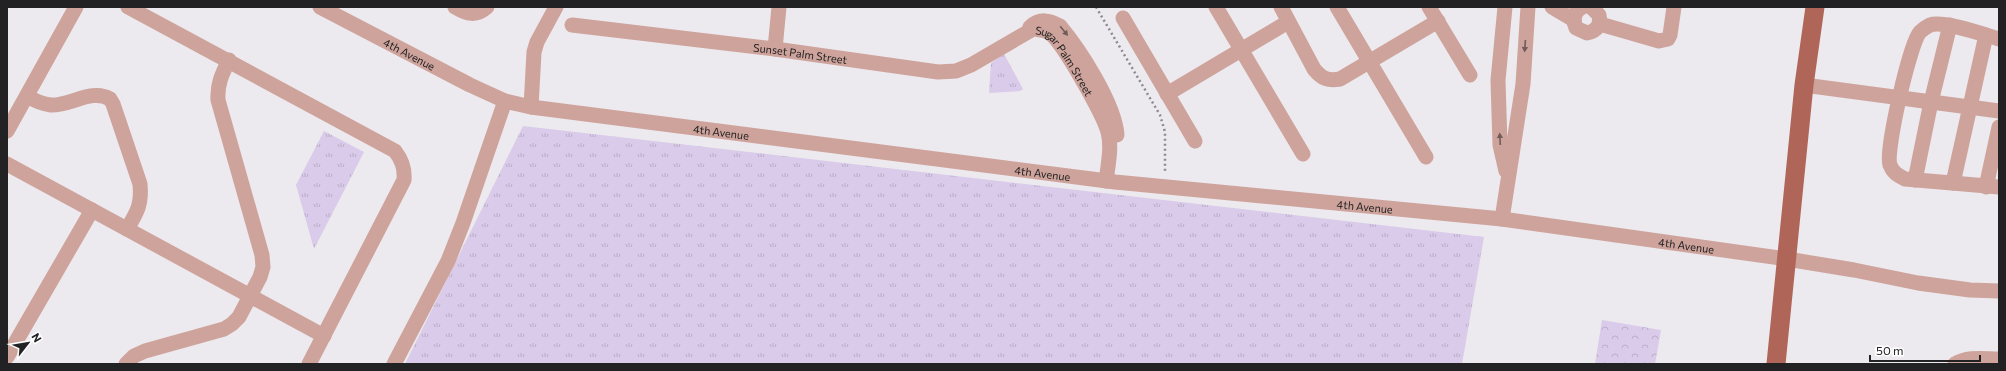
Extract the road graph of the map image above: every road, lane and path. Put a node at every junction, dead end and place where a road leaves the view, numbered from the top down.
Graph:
1 (76, 7) edge
2 (128, 7) edge
3 (320, 7) edge
4 (455, 7) edge
5 (487, 7) edge
6 (556, 7) edge
7 (779, 7) edge
8 (1096, 7) edge
9 (1216, 7) edge
10 (1281, 7) edge
11 (1337, 7) edge
12 (1429, 7) edge
13 (1505, 7) edge
14 (1528, 7) edge
15 (1552, 7) edge
16 (1591, 7) edge
17 (1674, 7) edge
18 (1815, 7) edge
19 (1575, 12) edge
20 (1122, 18) dead end
21 (1438, 21) junction
22 (1288, 22) junction
23 (1600, 24) junction
24 (572, 25) dead end
25 (1950, 25) junction
26 (1020, 36) joint
27 (1992, 37) edge
28 (775, 49) junction
29 (1241, 50) junction
30 (229, 60) junction
31 (1369, 61) junction
32 (1470, 75) dead end
33 (1804, 85) junction
34 (1167, 94) junction
35 (27, 96) junction
36 (1899, 98) junction
37 (505, 101) junction
38 (1931, 102) junction
39 (531, 107) junction
40 (1970, 107) junction
41 (1999, 111) edge
42 (1999, 127) edge
43 (7, 131) edge
44 (1195, 141) dead end
45 (1303, 154) dead end
46 (1426, 157) dead end
47 (7, 164) edge
48 (1508, 177) junction
49 (1915, 180) junction
50 (1110, 181) junction
51 (1953, 183) junction
52 (1165, 187) junction
53 (1992, 187) edge
54 (92, 210) junction
55 (1502, 220) junction
56 (127, 229) junction
57 (1787, 259) junction
58 (1999, 291) edge
59 (249, 297) junction
60 (324, 336) junction
61 (7, 357) edge
62 (1999, 359) edge
63 (126, 364) edge
64 (309, 364) edge
65 (394, 364) edge
66 (1776, 364) edge
67 (1955, 364) edge

1 - 35 street
2 - 30 street
3 - 37 street, 4th Avenue
4 - 5 street
6 - 39 street
7 - 28 street
8 - 52 path
9 - 29 street
10 - 22 street
11 - 31 street
12 - 21 street
48 -> 13 street
14 -> 48 street
15 - 19 street
16 - 23 street
17 - 23 street
18 - 33 main road
19 - 23 street
20 - 34 street
21 - 31 street
21 - 32 street
22 - 29 street
22 - 31 street
24 - 28 street, Sunset Palm Street
25 - 27 street
25 - 36 street
25 - 38 street
26 - 28 street, Sunset Palm Street
26 - 50 street, Sugar Palm Street
27 - 40 street
29 - 34 street
29 - 45 street
30 - 59 street
30 - 60 street
31 - 46 street
33 - 36 street
33 - 57 main road
34 - 44 street
35 - 43 street
35 - 56 street
36 - 38 street
36 - 49 street
37 - 39 street, 4th Avenue
37 - 65 street
38 - 40 street
38 - 49 street
39 - 50 street, 4th Avenue
40 - 41 street
40 - 51 street
42 - 53 street
47 - 54 street
48 - 55 street
49 - 51 street
50 - 52 street, 4th Avenue
51 - 53 street
52 - 55 street, 4th Avenue
54 - 56 street
54 - 61 street
55 - 57 street, 4th Avenue
56 - 59 street
57 - 58 street, 4th Avenue
57 - 66 main road
59 - 60 street
59 - 63 street
60 - 64 street
62 - 67 street

